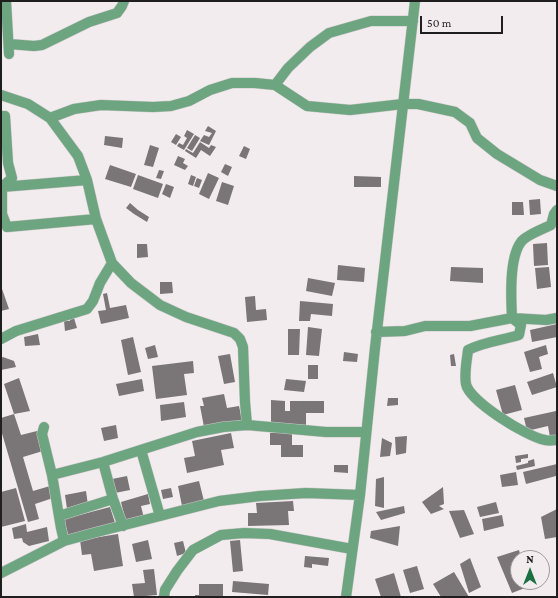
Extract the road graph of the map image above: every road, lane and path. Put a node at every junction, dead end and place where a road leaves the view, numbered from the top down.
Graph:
1 (6, 1) edge
2 (124, 1) edge
3 (415, 1) edge
4 (413, 21) junction
5 (9, 44) junction
6 (9, 54) dead end
7 (275, 86) junction
8 (1, 95) edge
9 (403, 104) junction
10 (1, 116) edge
11 (50, 118) junction
12 (87, 180) junction
13 (2, 186) edge
14 (557, 186) edge
15 (557, 210) edge
16 (96, 219) junction
17 (4, 228) edge
18 (112, 263) junction
19 (512, 318) junction
20 (557, 318) edge
21 (376, 332) junction
22 (1, 339) edge
23 (247, 425) junction
24 (44, 428) dead end
25 (366, 432) junction
26 (557, 440) edge
27 (141, 450) junction
28 (103, 462) junction
29 (52, 475) junction
30 (360, 495) junction
31 (113, 500) junction
32 (59, 516) junction
33 (160, 516) junction
34 (123, 526) junction
35 (64, 541) junction
36 (352, 549) junction
37 (1, 573) edge
38 (164, 597) edge
39 (346, 597) edge

1 - 5 street
2 - 5 street
3 - 4 street
4 - 7 street
4 - 9 street
5 - 6 street
7 - 9 street
7 - 11 street
8 - 11 street
9 - 14 street
9 - 21 street
10 - 13 street
11 - 12 street
12 - 13 street
12 - 16 street
13 - 17 street
15 - 19 street
16 - 17 street
16 - 18 street
18 - 22 street
18 - 23 street
19 - 20 street
19 - 21 street
19 - 26 street
21 - 25 street
23 - 25 street
23 - 27 street
24 - 29 street
25 - 30 street
27 - 28 street
27 - 33 street
28 - 29 street
28 - 31 street
29 - 32 street
30 - 33 street
30 - 36 street
31 - 32 street
31 - 34 street
32 - 35 street
33 - 34 street
34 - 35 street
35 - 37 street
36 - 38 street
36 - 39 street

